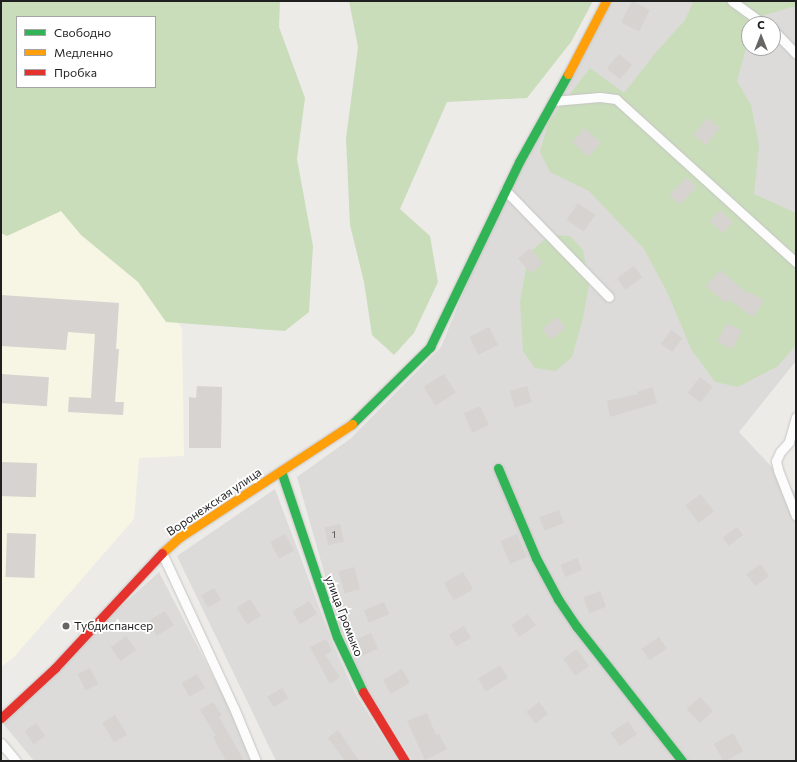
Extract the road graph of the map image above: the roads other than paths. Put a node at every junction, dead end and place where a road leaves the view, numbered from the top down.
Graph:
1 (606, 1) edge
2 (732, 1) edge
3 (753, 16) edge
4 (781, 38) edge
5 (796, 54) edge
6 (553, 101) junction
7 (505, 190) junction
8 (796, 262) edge
9 (609, 297) dead end
10 (796, 417) edge
11 (498, 468) dead end
12 (281, 471) junction
13 (796, 516) edge
14 (162, 553) junction
15 (1, 718) edge
16 (1, 743) edge
17 (16, 761) edge
18 (256, 761) edge
19 (405, 761) edge
20 (682, 761) edge

1 - 6 street, Воронежская улица
2 - 3 street
4 - 5 street
6 - 7 street, Воронежская улица
6 - 8 street
7 - 9 street
7 - 12 street, Воронежская улица
10 - 13 street
11 - 20 street
12 - 14 street, Воронежская улица
12 - 19 street, улица Громыко
14 - 15 street, Воронежская улица
14 - 18 street
16 - 17 street

